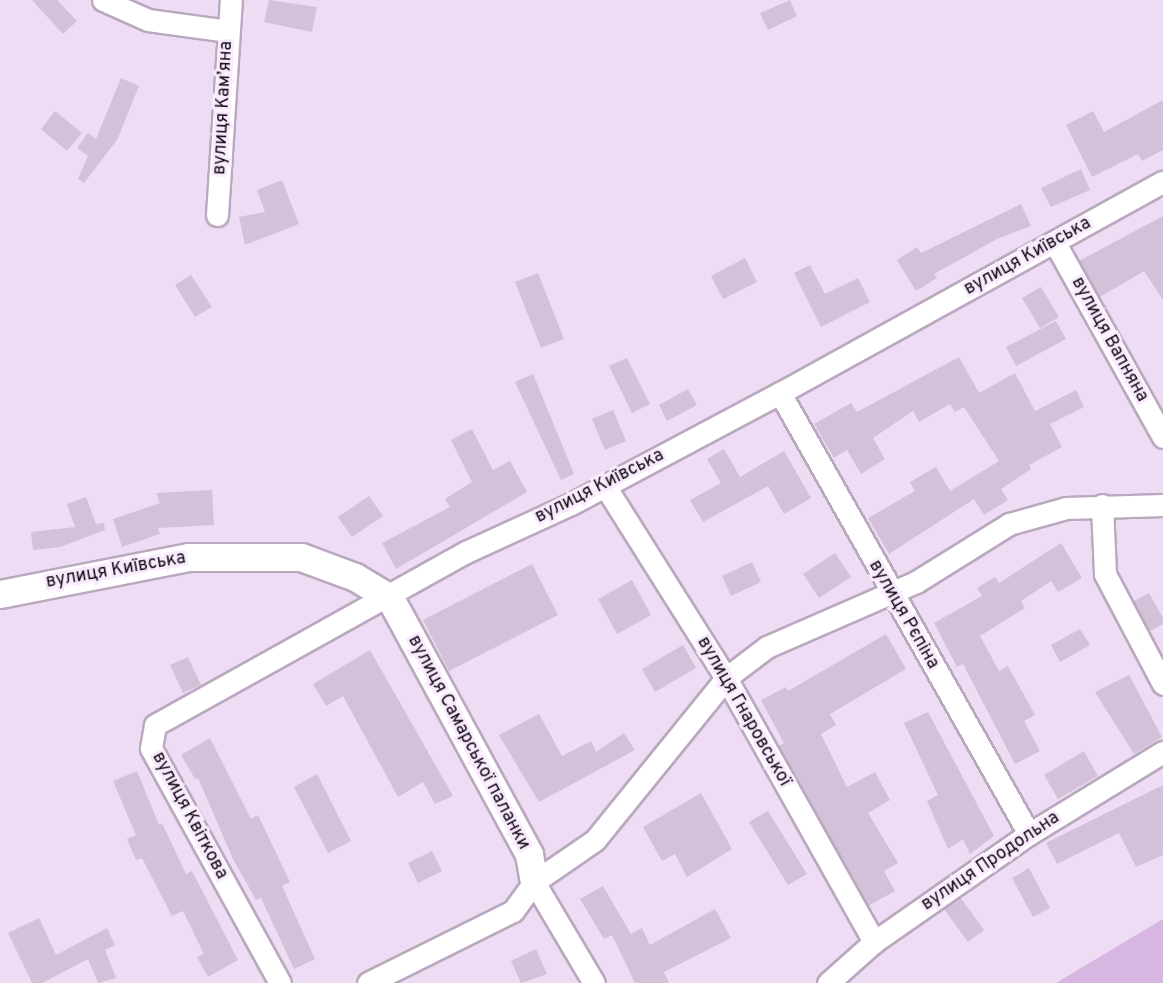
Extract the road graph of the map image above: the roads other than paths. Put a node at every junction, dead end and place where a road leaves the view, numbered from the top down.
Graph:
1 (103, 0) edge
2 (231, 0) edge
3 (228, 31) junction
4 (1163, 182) edge
5 (217, 215) dead end
6 (1055, 243) junction
7 (780, 393) junction
8 (1163, 437) edge
9 (605, 486) junction
10 (1162, 502) edge
11 (1102, 505) junction
12 (889, 593) junction
13 (0, 594) edge
14 (390, 598) junction
15 (726, 678) junction
16 (1163, 684) edge
17 (1163, 752) edge
18 (1029, 834) junction
19 (534, 882) junction
20 (874, 942) junction
21 (280, 983) edge
22 (368, 983) edge
23 (594, 983) edge
24 (828, 983) edge

1 - 3 street
2 - 3 street, вулиця Кам’яна
3 - 5 street, вулиця Кам’яна
4 - 6 street, вулиця Київська
6 - 7 street, вулиця Київська
6 - 8 street, вулиця Вапняна
7 - 9 street, вулиця Київська
7 - 12 street, вулиця Рєпіна
9 - 14 street, вулиця Київська
9 - 15 street, вулиця Гнаровської
10 - 11 street
11 - 12 street
11 - 16 street
12 - 15 street
12 - 18 street, вулиця Рєпіна
13 - 14 street, вулиця Київська
14 - 19 street, вулиця Самарської паланки
14 - 21 street, вулиця Квіткова
15 - 19 street
15 - 20 street, вулиця Гнаровської
17 - 18 street, вулиця Продольна
18 - 20 street, вулиця Продольна
19 - 22 street
19 - 23 street, вулиця Самарської паланки
20 - 24 street, вулиця Продольна

